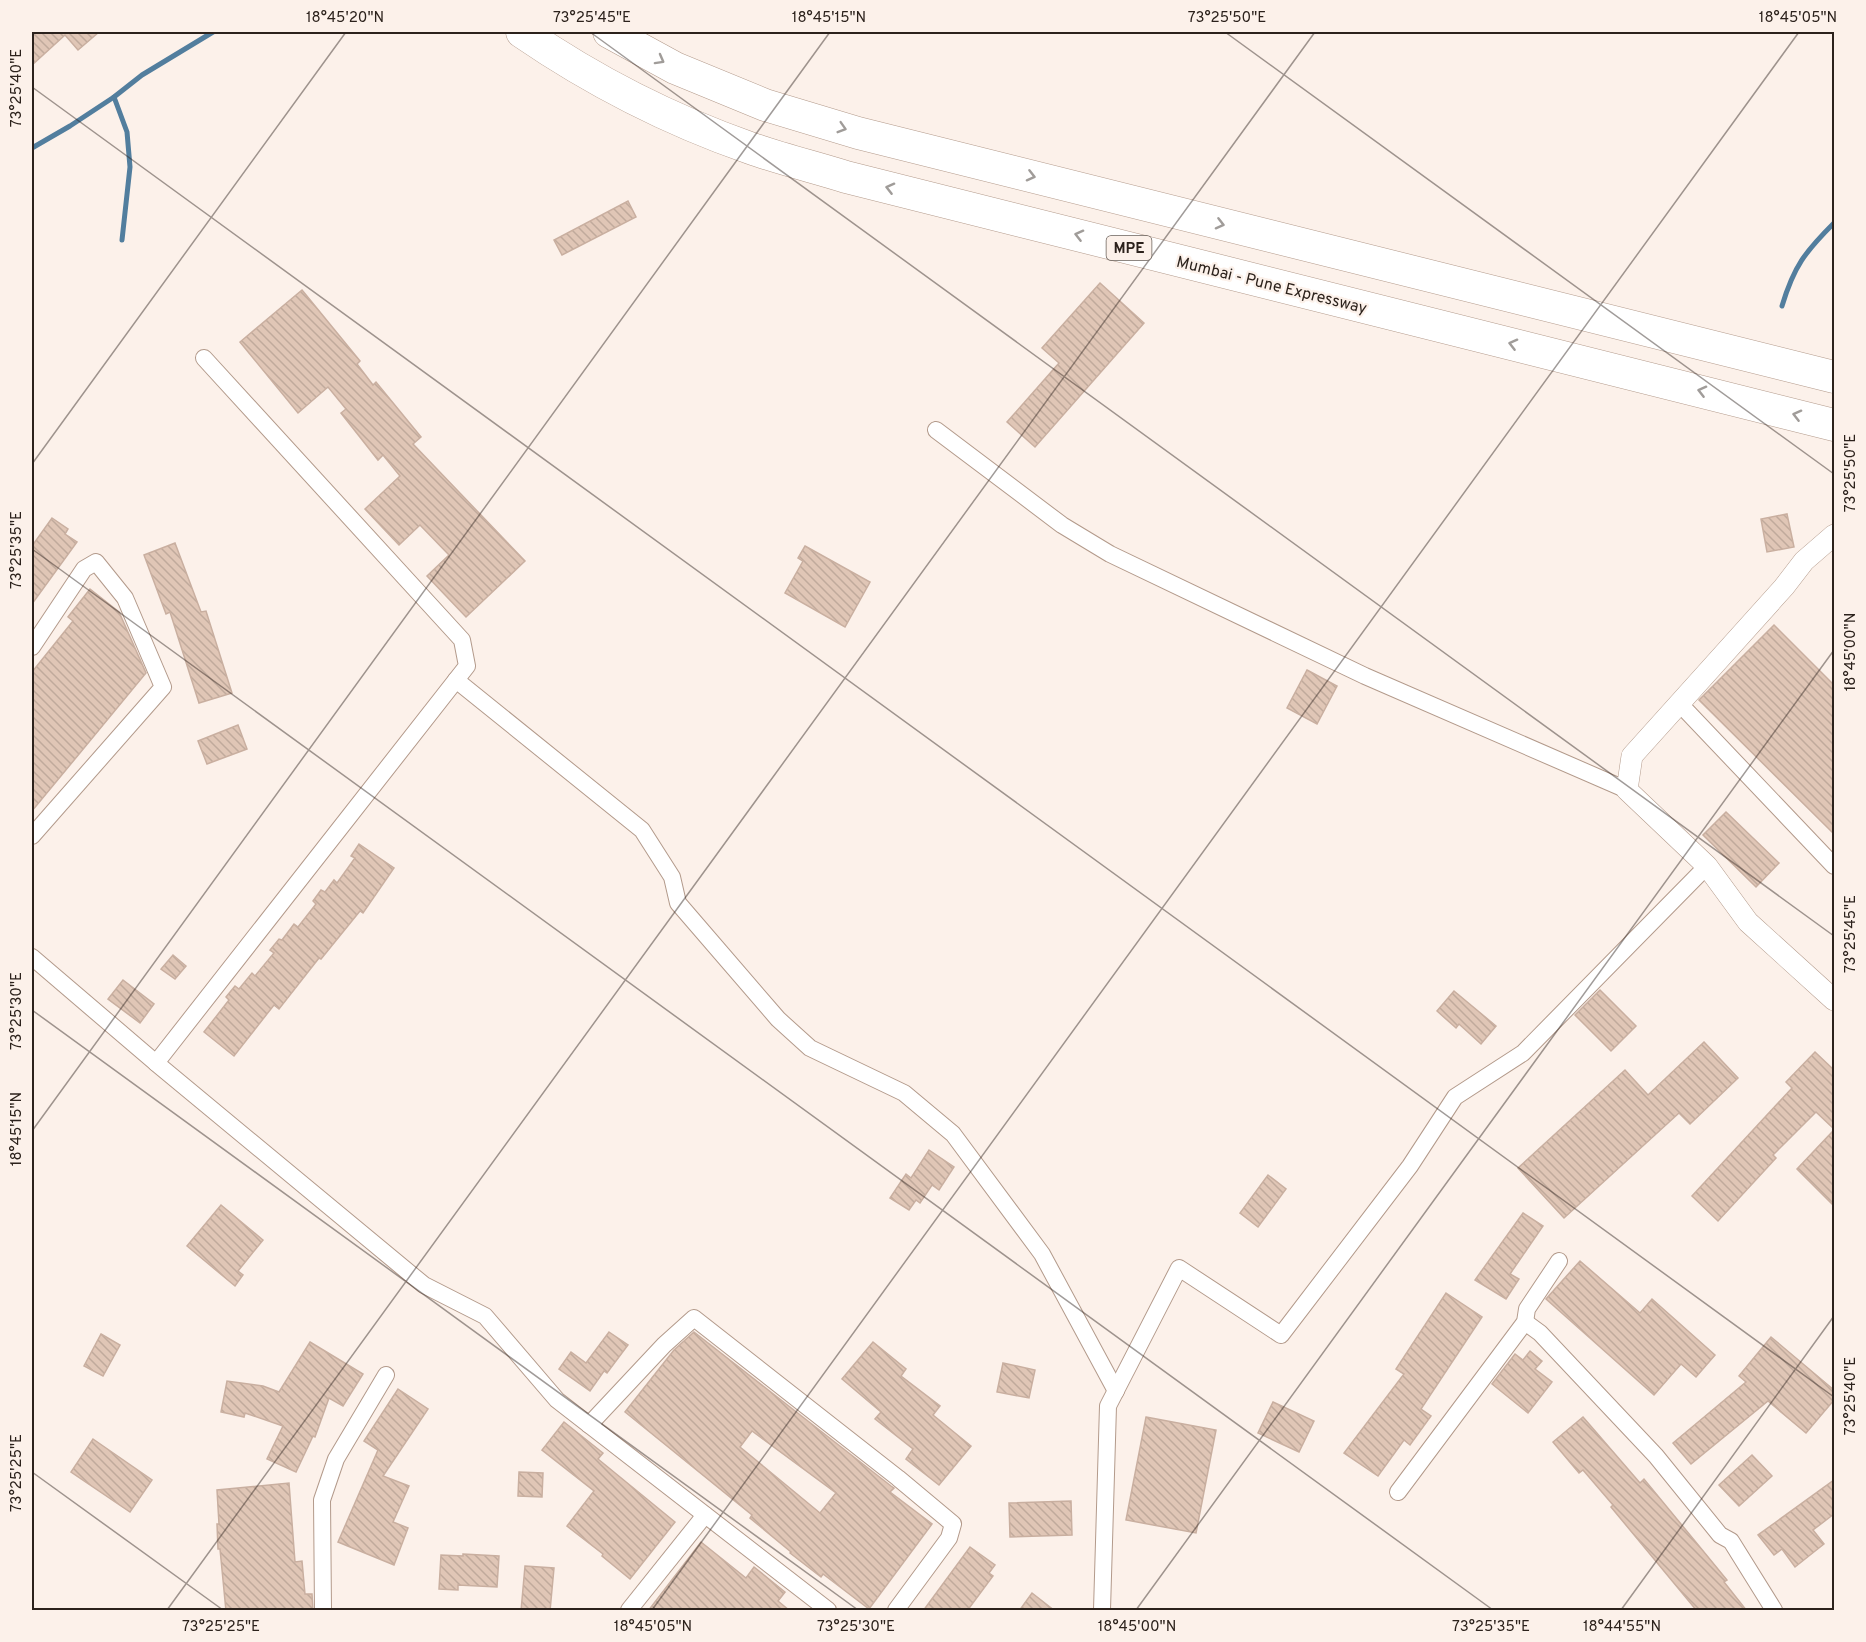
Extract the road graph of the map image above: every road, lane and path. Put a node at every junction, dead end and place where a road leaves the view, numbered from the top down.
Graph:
1 (522, 32) edge
2 (609, 32) edge
3 (204, 358) dead end
4 (1834, 378) edge
5 (1834, 425) edge
6 (936, 430) dead end
7 (1834, 535) edge
8 (32, 647) edge
9 (456, 680) junction
10 (1679, 703) junction
11 (1627, 790) junction
12 (32, 836) edge
13 (1707, 866) junction
14 (1834, 866) edge
15 (32, 957) edge
16 (1834, 1000) edge
17 (156, 1063) junction
18 (1559, 1261) dead end
19 (1525, 1322) junction
20 (386, 1375) dead end
21 (1116, 1391) junction
22 (589, 1425) junction
23 (1398, 1492) dead end
24 (705, 1515) junction
25 (323, 1611) edge
26 (629, 1611) edge
27 (828, 1611) edge
28 (896, 1611) edge
29 (1102, 1611) edge
30 (1774, 1611) edge

5 -> 1 highway, Mumbai - Pune Expressway / MPE
2 -> 4 highway
3 - 9 street
6 - 11 street
7 - 10 street
8 - 12 street
9 - 17 street
9 - 21 street
10 - 11 street
10 - 14 street
11 - 13 street
13 - 16 street
13 - 21 street
15 - 17 street
17 - 22 street
18 - 19 street
19 - 23 street
19 - 30 street
20 - 25 street
21 - 29 street
22 - 24 street
22 - 28 street
24 - 26 street
24 - 27 street

